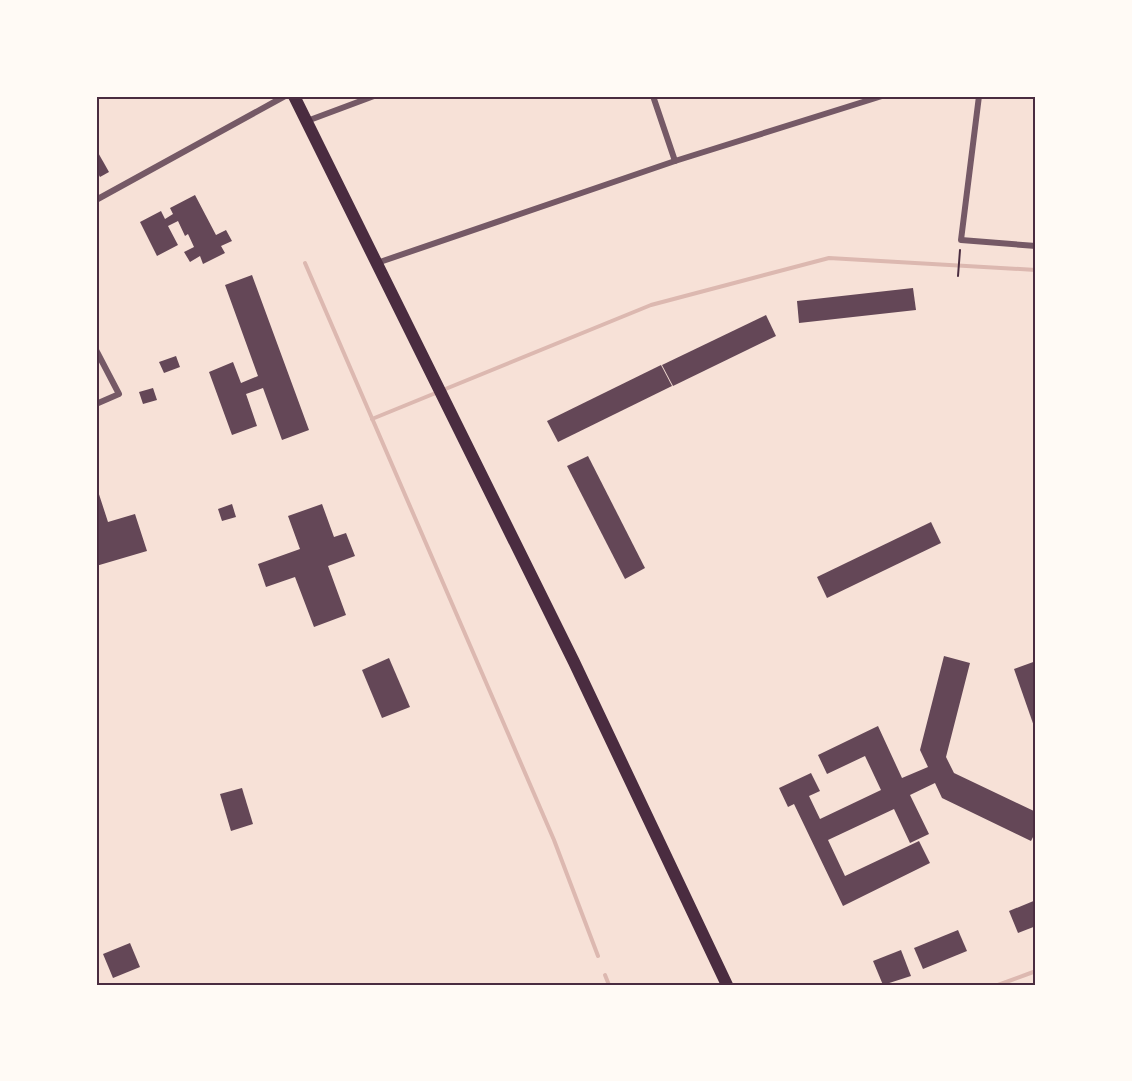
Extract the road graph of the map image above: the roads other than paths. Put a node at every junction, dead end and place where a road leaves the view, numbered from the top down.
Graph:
1 (285, 96) edge
2 (294, 96) edge
3 (374, 96) edge
4 (653, 96) edge
5 (882, 96) edge
6 (979, 96) edge
7 (306, 121) junction
8 (675, 161) junction
9 (96, 200) edge
10 (1036, 246) edge
11 (377, 263) junction
12 (96, 350) edge
13 (96, 404) edge
14 (727, 985) edge

1 - 9 street
2 - 7 main road
3 - 7 street
4 - 8 street
5 - 8 street
6 - 10 street
7 - 11 main road
8 - 11 street
11 - 14 main road
12 - 13 street

